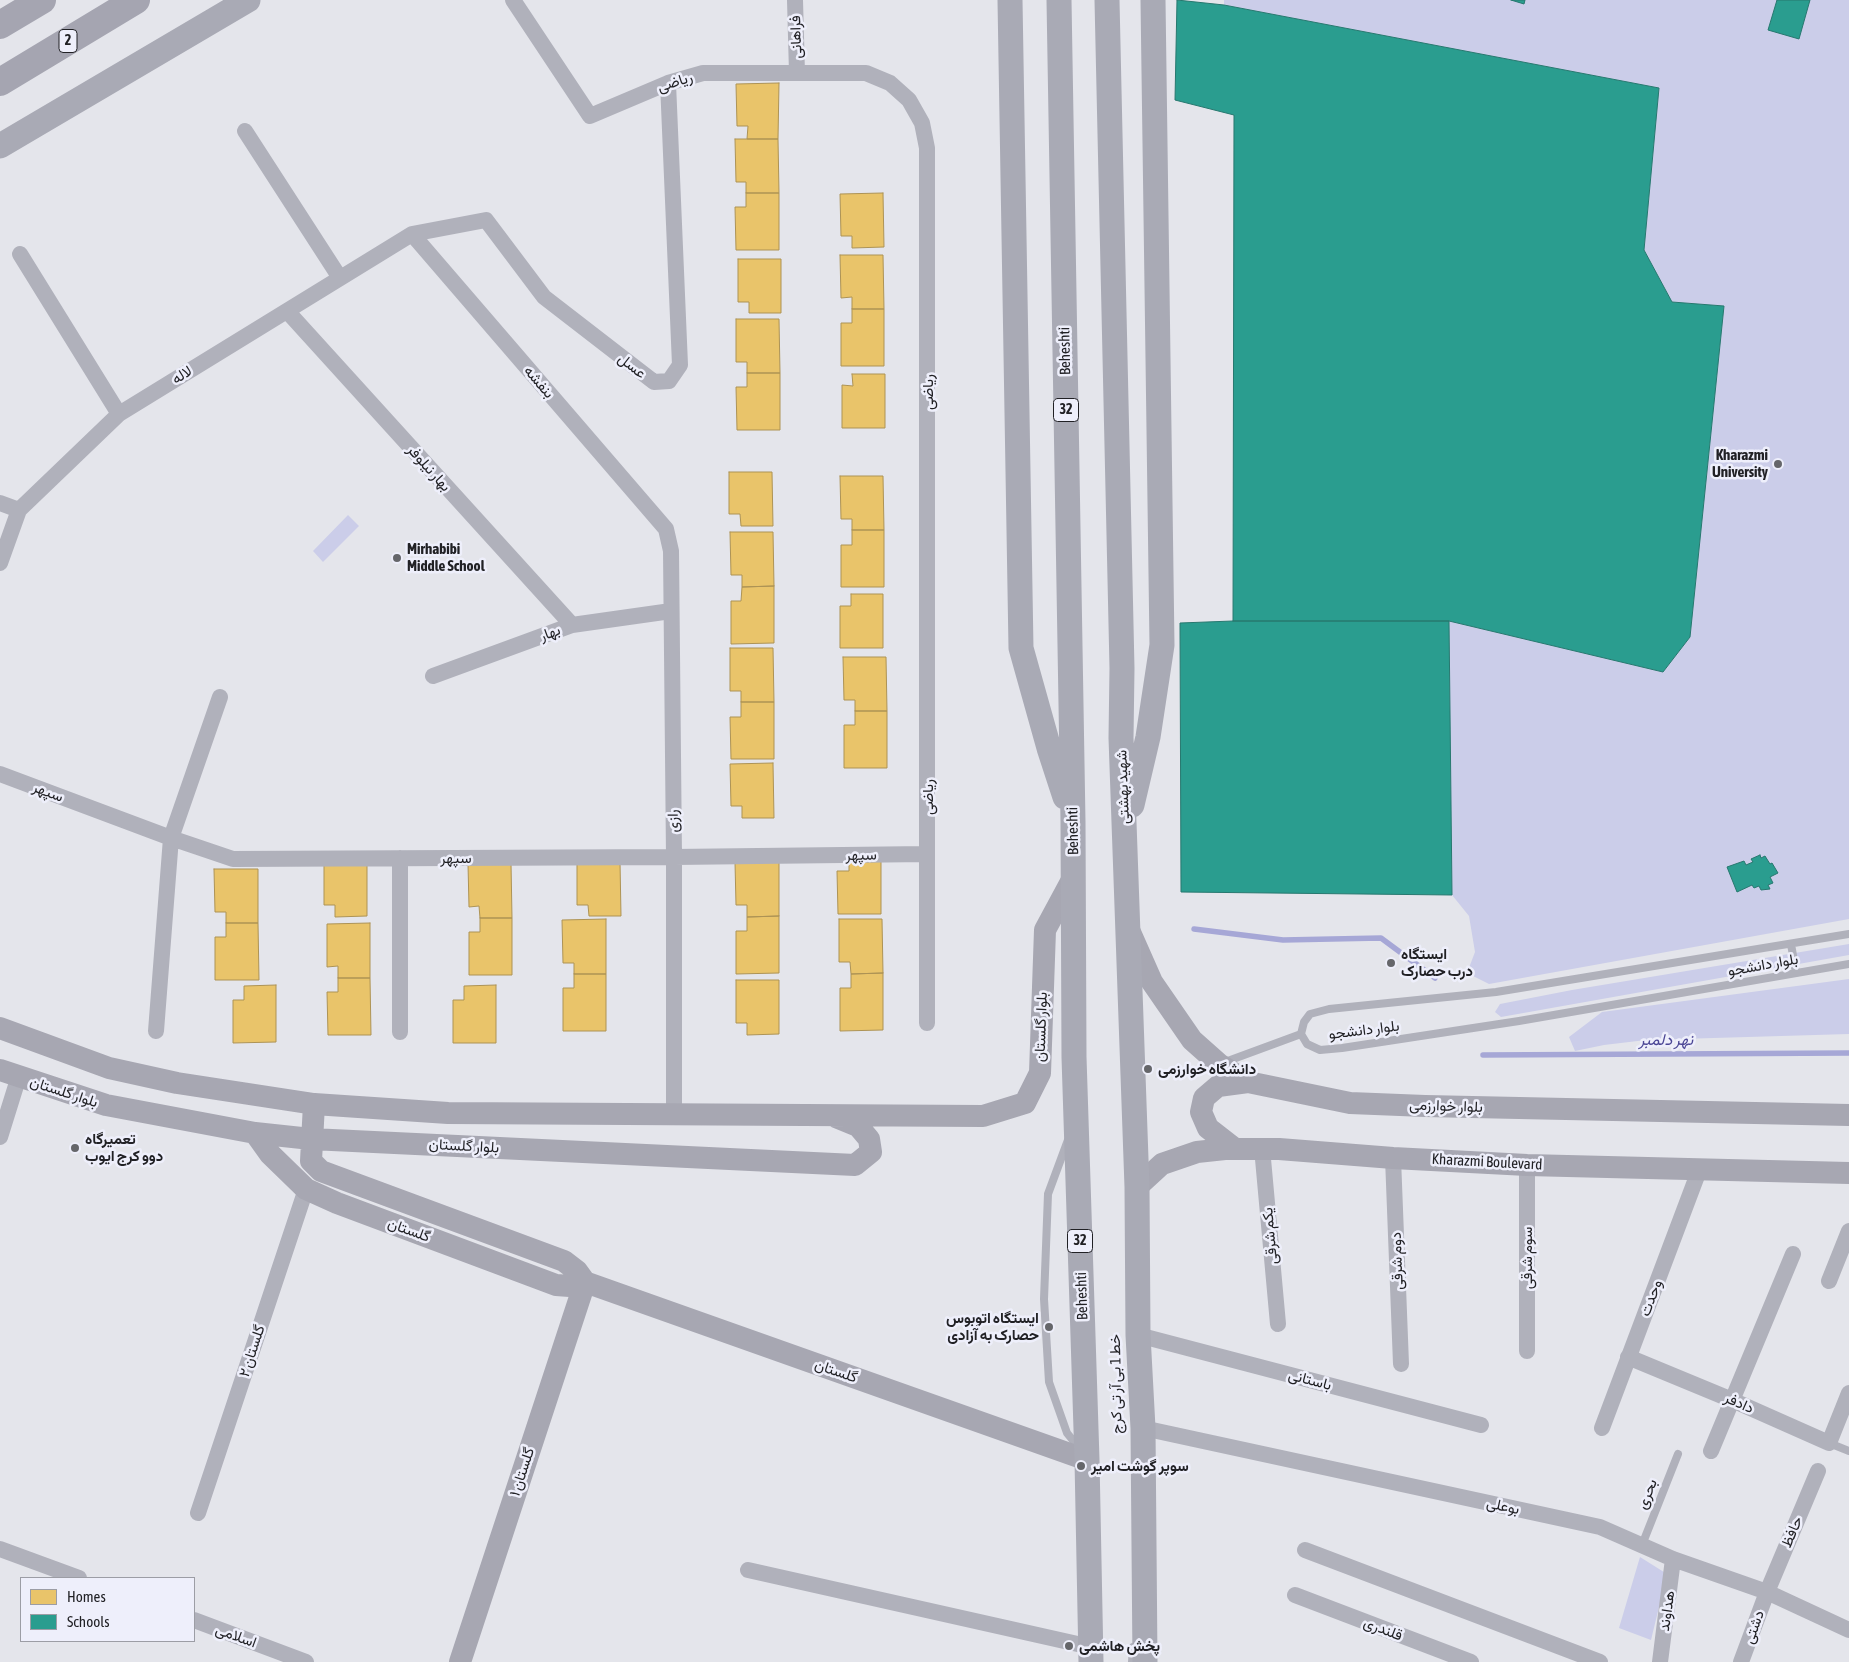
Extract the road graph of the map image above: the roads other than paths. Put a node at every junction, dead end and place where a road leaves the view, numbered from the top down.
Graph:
1 (42, 0) edge
2 (136, 0) edge
3 (248, 0) edge
4 (513, 0) edge
5 (795, 0) edge
6 (1010, 0) edge
7 (1059, 0) edge
8 (1153, 0) edge
9 (1108, 7) edge
10 (0, 25) edge
11 (797, 73) junction
12 (0, 82) edge
13 (668, 83) junction
14 (245, 131) dead end
15 (0, 146) edge
16 (412, 234) junction
17 (20, 254) dead end
18 (340, 278) junction
19 (287, 311) junction
20 (119, 414) junction
21 (0, 503) edge
22 (18, 510) junction
23 (666, 529) joint
24 (0, 563) edge
25 (671, 611) junction
26 (572, 625) junction
27 (433, 676) dead end
28 (220, 697) dead end
29 (0, 774) edge
30 (1073, 821) junction
31 (1125, 836) junction
32 (172, 838) junction
33 (928, 854) junction
34 (674, 857) junction
35 (400, 858) junction
36 (1074, 878) junction
37 (1127, 926) junction
38 (1849, 934) edge
39 (1791, 944) junction
40 (1849, 964) edge
41 (1796, 973) junction
42 (927, 1023) dead end
43 (0, 1028) edge
44 (156, 1032) dead end
45 (400, 1032) dead end
46 (1301, 1034) junction
47 (1219, 1064) junction
48 (9, 1073) edge
49 (1248, 1082) junction
50 (314, 1104) junction
51 (674, 1114) junction
52 (829, 1115) junction
53 (1849, 1115) edge
54 (1075, 1119) junction
55 (255, 1133) junction
56 (0, 1137) edge
57 (311, 1139) junction
58 (1262, 1148) junction
59 (1235, 1149) junction
60 (1393, 1158) junction
61 (1527, 1165) junction
62 (1700, 1168) junction
63 (1849, 1173) edge
64 (1137, 1188) junction
65 (306, 1189) junction
66 (1849, 1231) edge
67 (1793, 1254) dead end
68 (1828, 1281) dead end
69 (585, 1282) junction
70 (1278, 1324) dead end
71 (1134, 1332) junction
72 (1528, 1351) dead end
73 (1628, 1357) junction
74 (1401, 1364) dead end
75 (1849, 1394) edge
76 (1732, 1400) junction
77 (1481, 1425) dead end
78 (1143, 1428) junction
79 (1602, 1428) dead end
80 (1829, 1444) junction
81 (1711, 1451) dead end
82 (1849, 1451) edge
83 (1678, 1454) dead end
84 (1087, 1460) junction
85 (1818, 1471) dead end
86 (198, 1513) dead end
87 (1642, 1545) junction
88 (0, 1549) edge
89 (1305, 1550) dead end
90 (1674, 1559) junction
91 (748, 1570) dead end
92 (76, 1577) edge
93 (1767, 1592) junction
94 (1294, 1595) dead end
95 (195, 1620) edge
96 (1849, 1630) edge
97 (1139, 1652) edge
98 (1093, 1657) edge
99 (306, 1662) edge
100 (460, 1662) edge
101 (1132, 1662) edge
102 (1471, 1662) edge
103 (1600, 1662) edge
104 (1660, 1662) edge
105 (1742, 1662) edge

1 - 10 highway
2 - 12 highway, 2
3 - 15 main road
4 - 13 street, ریاضی
5 - 11 street, فراهانی
6 - 30 main road
7 - 30 main road, Beheshti / 32
8 - 31 main road
9 - 31 main road, شهید بهشتی
11 - 13 street, ریاضی
11 - 33 street, ریاضی
13 - 16 street, عسل
14 - 18 street
16 - 18 street, لاله
16 - 23 street, بنفشه
17 - 20 street
18 - 19 street, لاله
19 - 20 street, لاله
19 - 26 street, بهار نیلوفر
20 - 22 street, لاله
21 - 22 street
22 - 24 street, لاله
23 - 25 street, رازی
25 - 26 street, بهار
25 - 34 street, رازی
26 - 27 street, بهار
28 - 32 street
29 - 32 street, سپهر
30 - 36 main road, Beheshti / 32
31 - 37 main road
32 - 35 street, سپهر
32 - 44 street
33 - 34 street, سپهر
33 - 42 street, ریاضی
34 - 35 street, سپهر
34 - 51 street, رازی
35 - 45 street
36 - 52 street, بلوار گلستان
36 - 54 main road, Beheshti / 32
37 - 47 street, بلوار خوارزمی
37 - 64 main road
38 - 39 lane, بلوار دانشجو
39 - 41 lane
39 - 46 lane, بلوار دانشجو
40 - 41 lane, بلوار دانشجو
41 - 46 lane, بلوار دانشجو
43 - 50 street, بلوار گلستان
46 - 47 lane
47 - 49 street, بلوار خوارزمی
48 - 55 street, بلوار گلستان
48 - 56 street
49 - 53 street, بلوار خوارزمی
49 - 59 street
50 - 51 street, بلوار گلستان
50 - 57 street, گلستان
51 - 52 street, بلوار گلستان
52 - 57 street, بلوار گلستان
54 - 84 main road, Beheshti / 32
54 - 84 lane
55 - 57 street, بلوار گلستان
55 - 65 street, گلستان
57 - 69 street, گلستان
58 - 59 street, Kharazmi Boulevard
58 - 60 street, Kharazmi Boulevard
58 - 70 street, یکم شرقی
59 - 64 street, Kharazmi Boulevard
60 - 61 street, Kharazmi Boulevard
60 - 74 street, دوم شرقی
61 - 62 street, Kharazmi Boulevard
61 - 72 street, سوم شرقی
62 - 63 street, Kharazmi Boulevard
62 - 73 street, وحدت
64 - 71 main road
65 - 69 street, گلستان
65 - 86 street, گلستان ۲
66 - 68 street
67 - 76 street
69 - 84 street, گلستان
69 - 100 street, گلستان ۱
71 - 77 street, باستانی
71 - 78 main road
73 - 76 street, دادفر
73 - 79 street, وحدت
75 - 80 street
76 - 80 street, دادفر
76 - 81 street
78 - 87 street, بوعلی
78 - 97 main road
80 - 82 lane, دادفر
83 - 87 lane, بحری
84 - 98 main road, Beheshti / 32
85 - 93 street, حافظ
87 - 90 street, بوعلی
88 - 92 street
89 - 103 street
90 - 93 street, بوعلی
90 - 104 street, هداوند
91 - 98 street
93 - 96 street, بوعلی
93 - 105 street, دشتی
94 - 102 street, قلندری
95 - 99 street, اسلامی
97 - 101 lane

